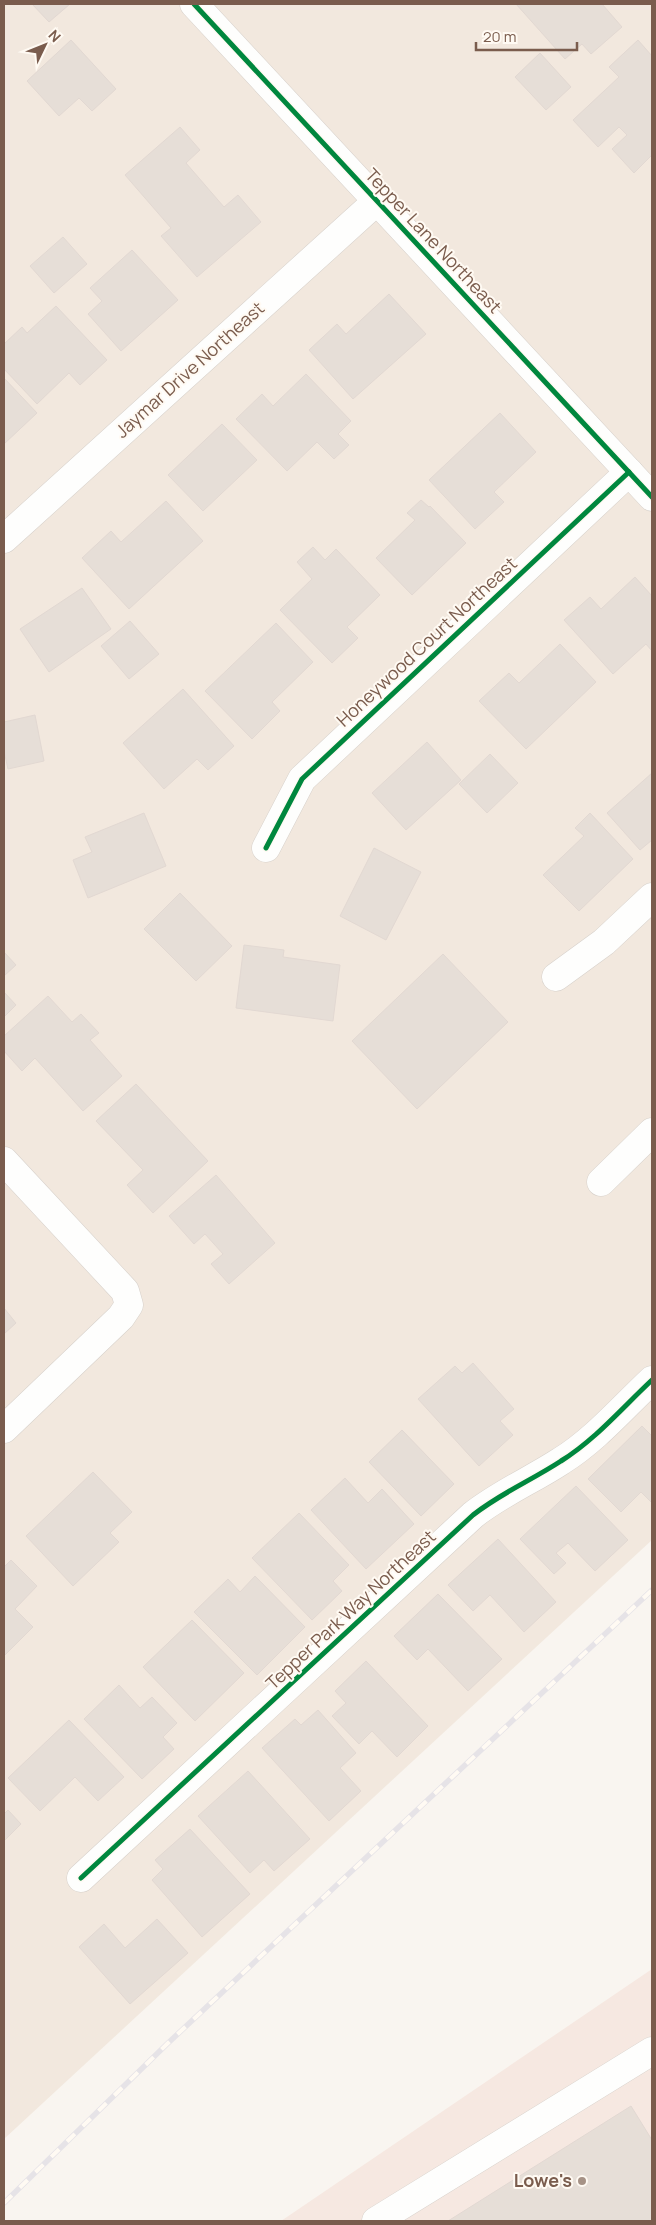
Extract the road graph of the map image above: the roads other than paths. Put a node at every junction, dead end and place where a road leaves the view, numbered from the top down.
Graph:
1 (194, 4) edge
2 (377, 201) junction
3 (628, 472) junction
4 (652, 497) edge
5 (4, 539) edge
6 (266, 848) dead end
7 (652, 897) edge
8 (556, 977) dead end
9 (652, 1132) edge
10 (4, 1161) edge
11 (601, 1182) dead end
12 (652, 1380) edge
13 (4, 1429) edge
14 (81, 1878) dead end
15 (652, 2051) edge
16 (376, 2221) edge

1 - 2 street, Tepper Lane Northeast
2 - 3 street, Tepper Lane Northeast
2 - 5 street, Jaymar Drive Northeast
3 - 4 street, Tepper Lane Northeast
3 - 6 street, Honeywood Court Northeast
7 - 8 street
9 - 11 street
10 - 13 street
12 - 14 street, Tepper Park Way Northeast
15 - 16 street

